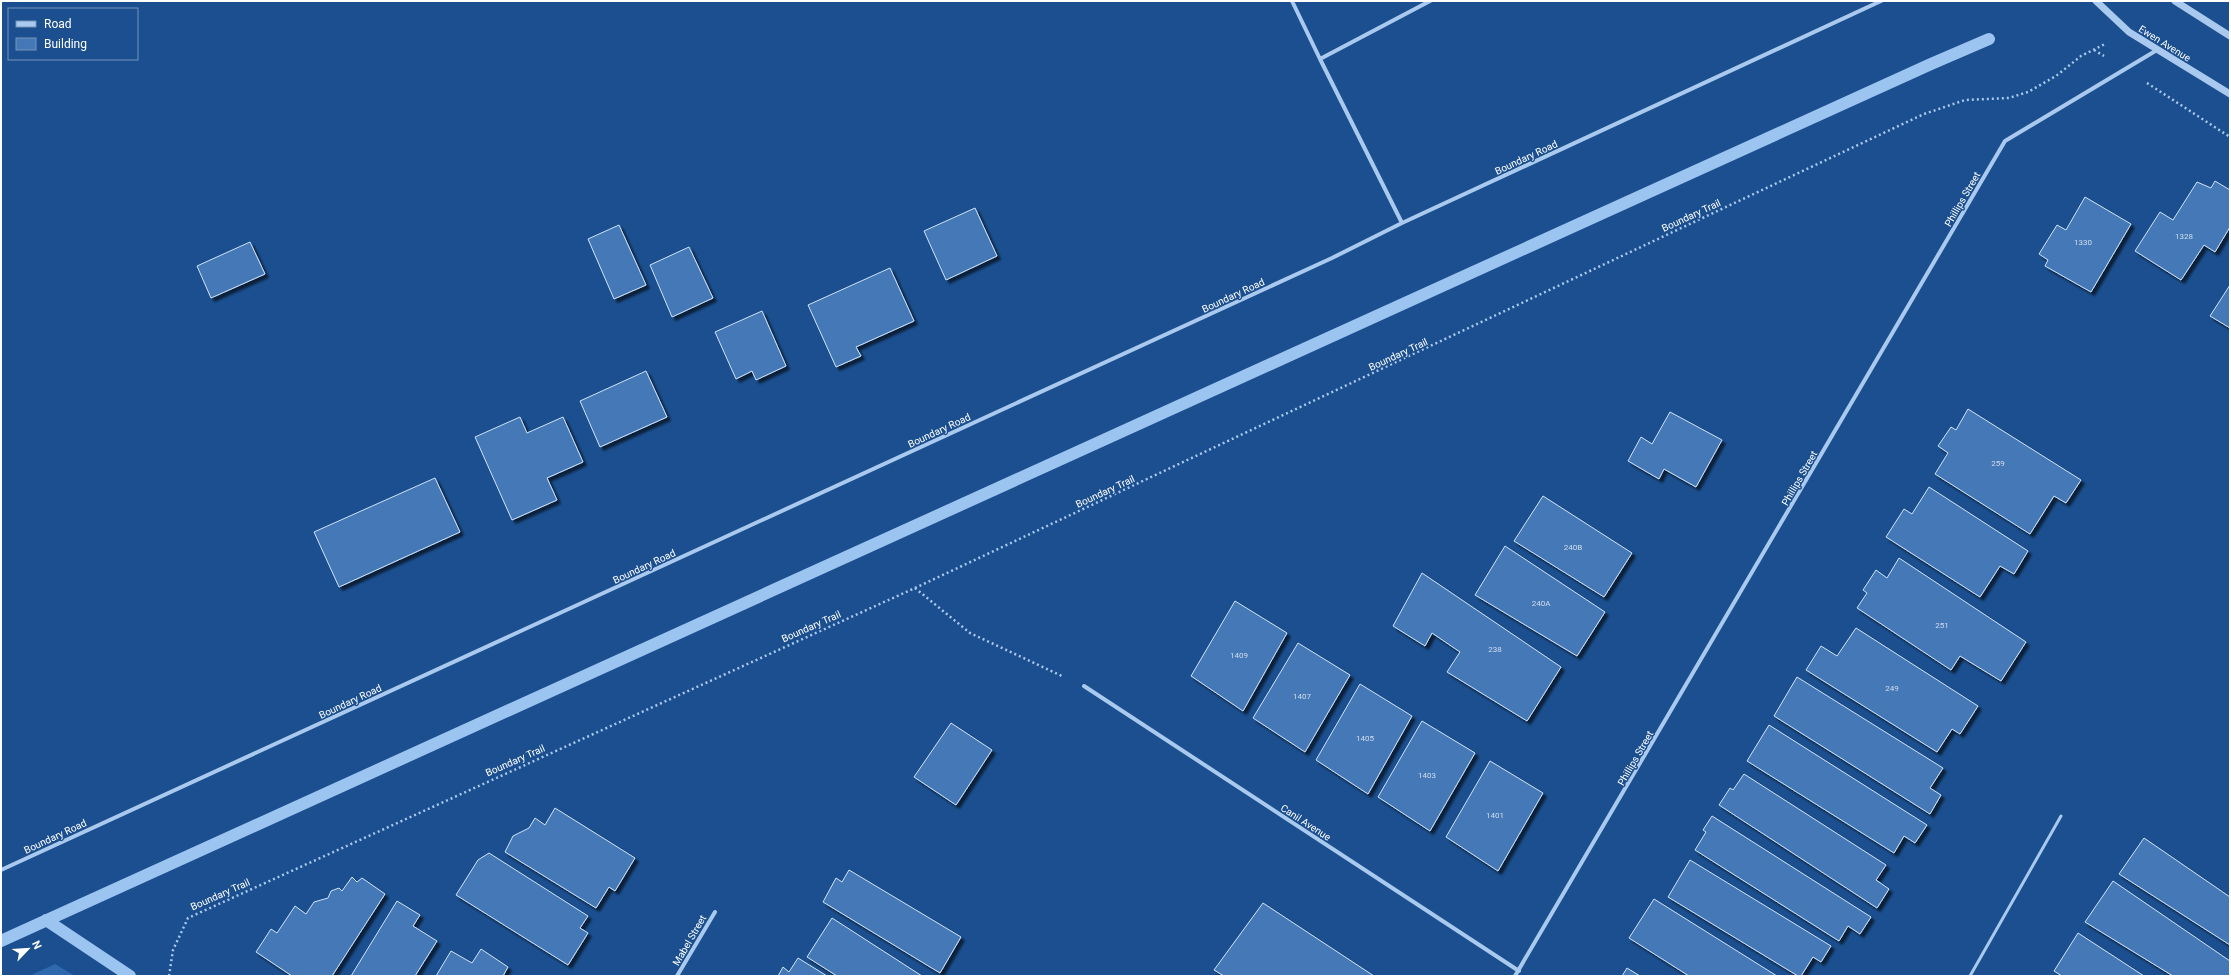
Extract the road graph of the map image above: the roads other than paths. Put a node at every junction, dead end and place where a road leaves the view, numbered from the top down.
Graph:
1 (1292, 1) edge
2 (1430, 1) edge
3 (1881, 1) edge
4 (2096, 1) edge
5 (2175, 1) edge
6 (2230, 36) edge
7 (2157, 50) junction
8 (1320, 59) junction
9 (2230, 94) edge
10 (1402, 222) junction
11 (1084, 686) road end
12 (2061, 816) dead end
13 (1, 870) edge
14 (715, 912) dead end
15 (1519, 971) junction
16 (677, 976) edge
17 (1516, 976) edge
18 (1970, 976) edge

1 - 8 street
2 - 8 street
3 - 10 street, Boundary Road
4 - 7 street, Ewen Avenue
5 - 6 street
7 - 9 street, Ewen Avenue
7 - 15 street, Phillips Street
8 - 10 street
10 - 13 street, Boundary Road
11 - 15 street, Canil Avenue
12 - 18 lane
14 - 16 street, Mabel Street
15 - 17 street, Phillips Street

